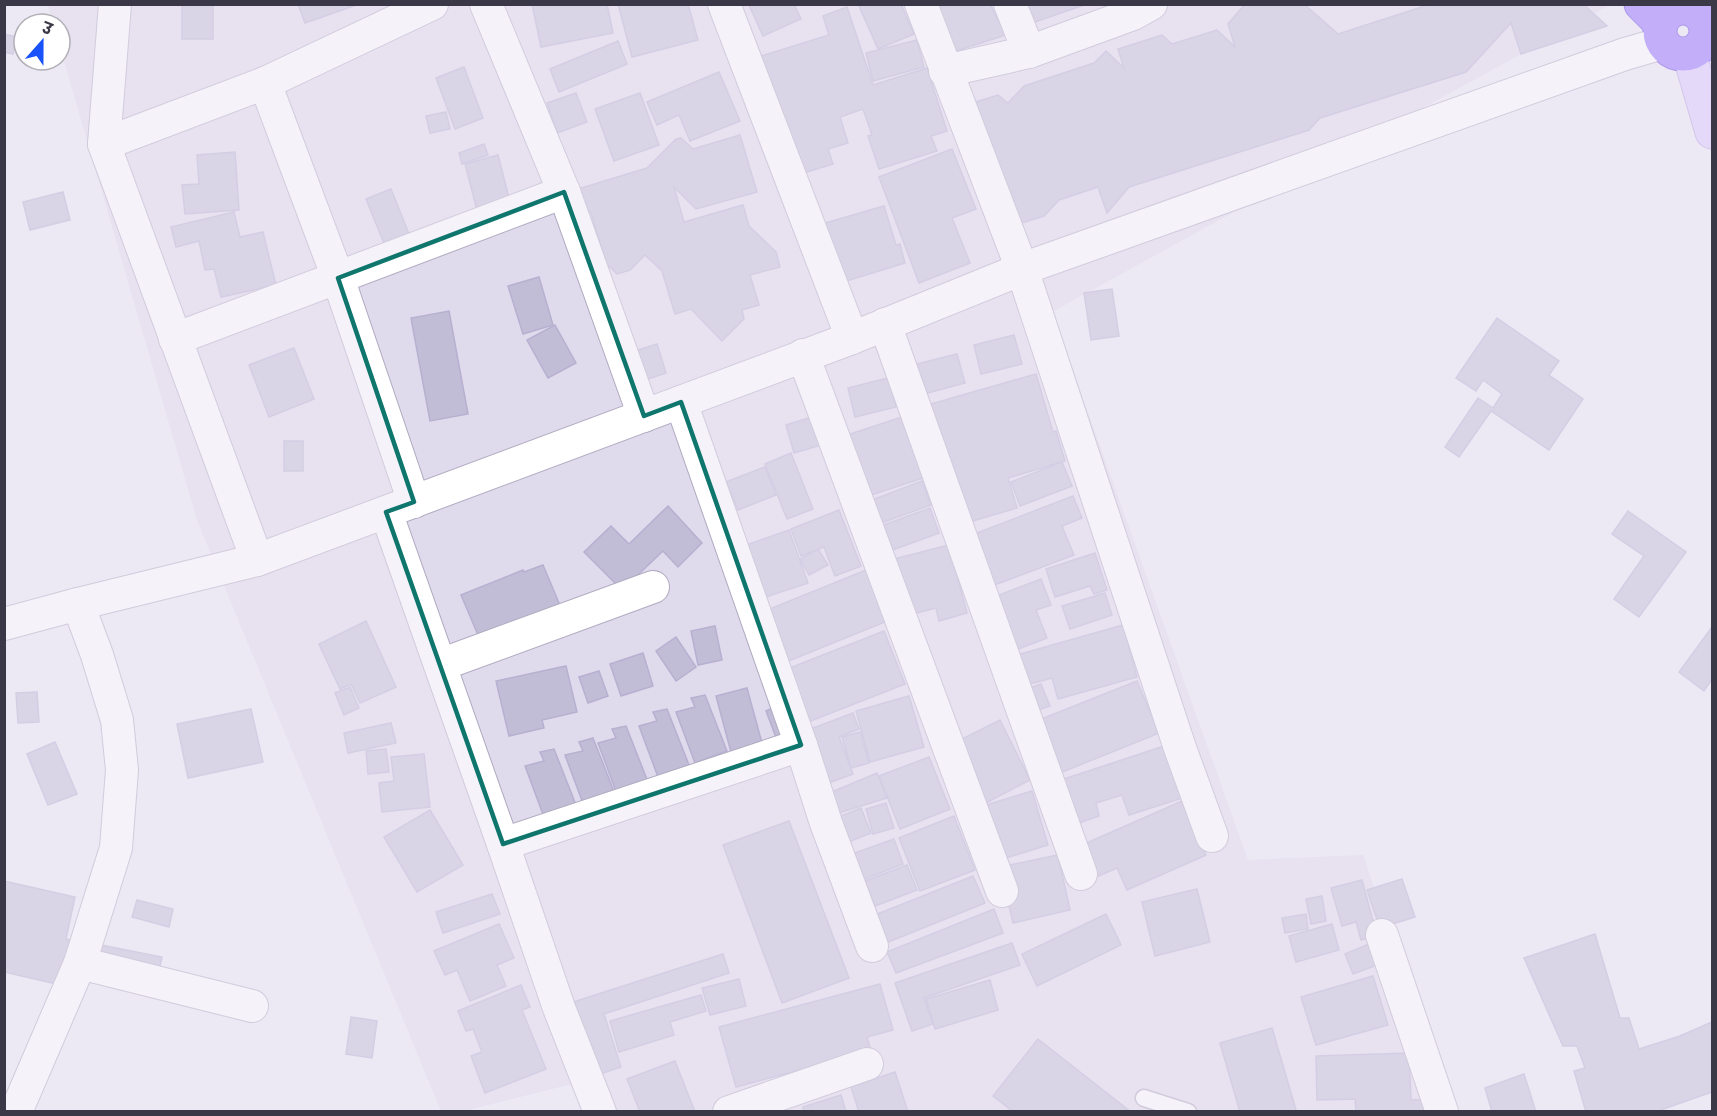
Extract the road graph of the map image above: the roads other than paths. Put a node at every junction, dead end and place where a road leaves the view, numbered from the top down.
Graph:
1 (115, 4) edge
2 (432, 4) edge
3 (486, 4) edge
4 (724, 4) edge
5 (921, 4) edge
6 (1010, 4) edge
7 (1151, 4) edge
8 (1686, 25) edge
9 (1029, 52) junction
10 (945, 71) junction
11 (265, 83) junction
12 (1713, 132) edge
13 (104, 144) junction
14 (564, 192) junction
15 (1022, 269) junction
16 (338, 278) junction
17 (885, 324) junction
18 (852, 338) junction
19 (175, 339) junction
20 (802, 355) junction
21 (681, 402) junction
22 (644, 416) junction
23 (400, 507) junction
24 (257, 560) junction
25 (653, 587) dead end
26 (78, 604) junction
27 (4, 624) edge
28 (440, 665) junction
29 (801, 745) junction
30 (1212, 836) dead end
31 (503, 844) junction
32 (1081, 874) dead end
33 (1002, 891) dead end
34 (1382, 935) dead end
35 (872, 946) dead end
36 (80, 963) junction
37 (252, 1006) dead end
38 (867, 1064) dead end
39 (1144, 1098) dead end
40 (780, 1103) edge
41 (16, 1112) edge
42 (600, 1112) edge
43 (729, 1112) edge
44 (1188, 1112) edge
45 (1442, 1112) edge

1 - 13 street
2 - 11 street
3 - 14 street
4 - 18 street
5 - 10 street
6 - 9 street
7 - 9 street
8 - 12 street
8 - 15 street
9 - 10 street
10 - 15 street
11 - 13 street
11 - 16 street
13 - 19 street
14 - 16 street
14 - 22 street
15 - 17 street
15 - 30 street
16 - 19 street
16 - 23 street
17 - 18 street
17 - 32 street
18 - 20 street
19 - 24 street
20 - 21 street
20 - 33 street
21 - 22 street
21 - 29 street
22 - 23 street
23 - 24 street
23 - 28 street
24 - 26 street
25 - 28 street
26 - 27 street
26 - 36 street
28 - 31 street
29 - 31 street
29 - 35 street
31 - 42 street
34 - 45 street
36 - 37 street
36 - 41 street
38 - 40 street
39 - 44 lane
40 - 43 street

